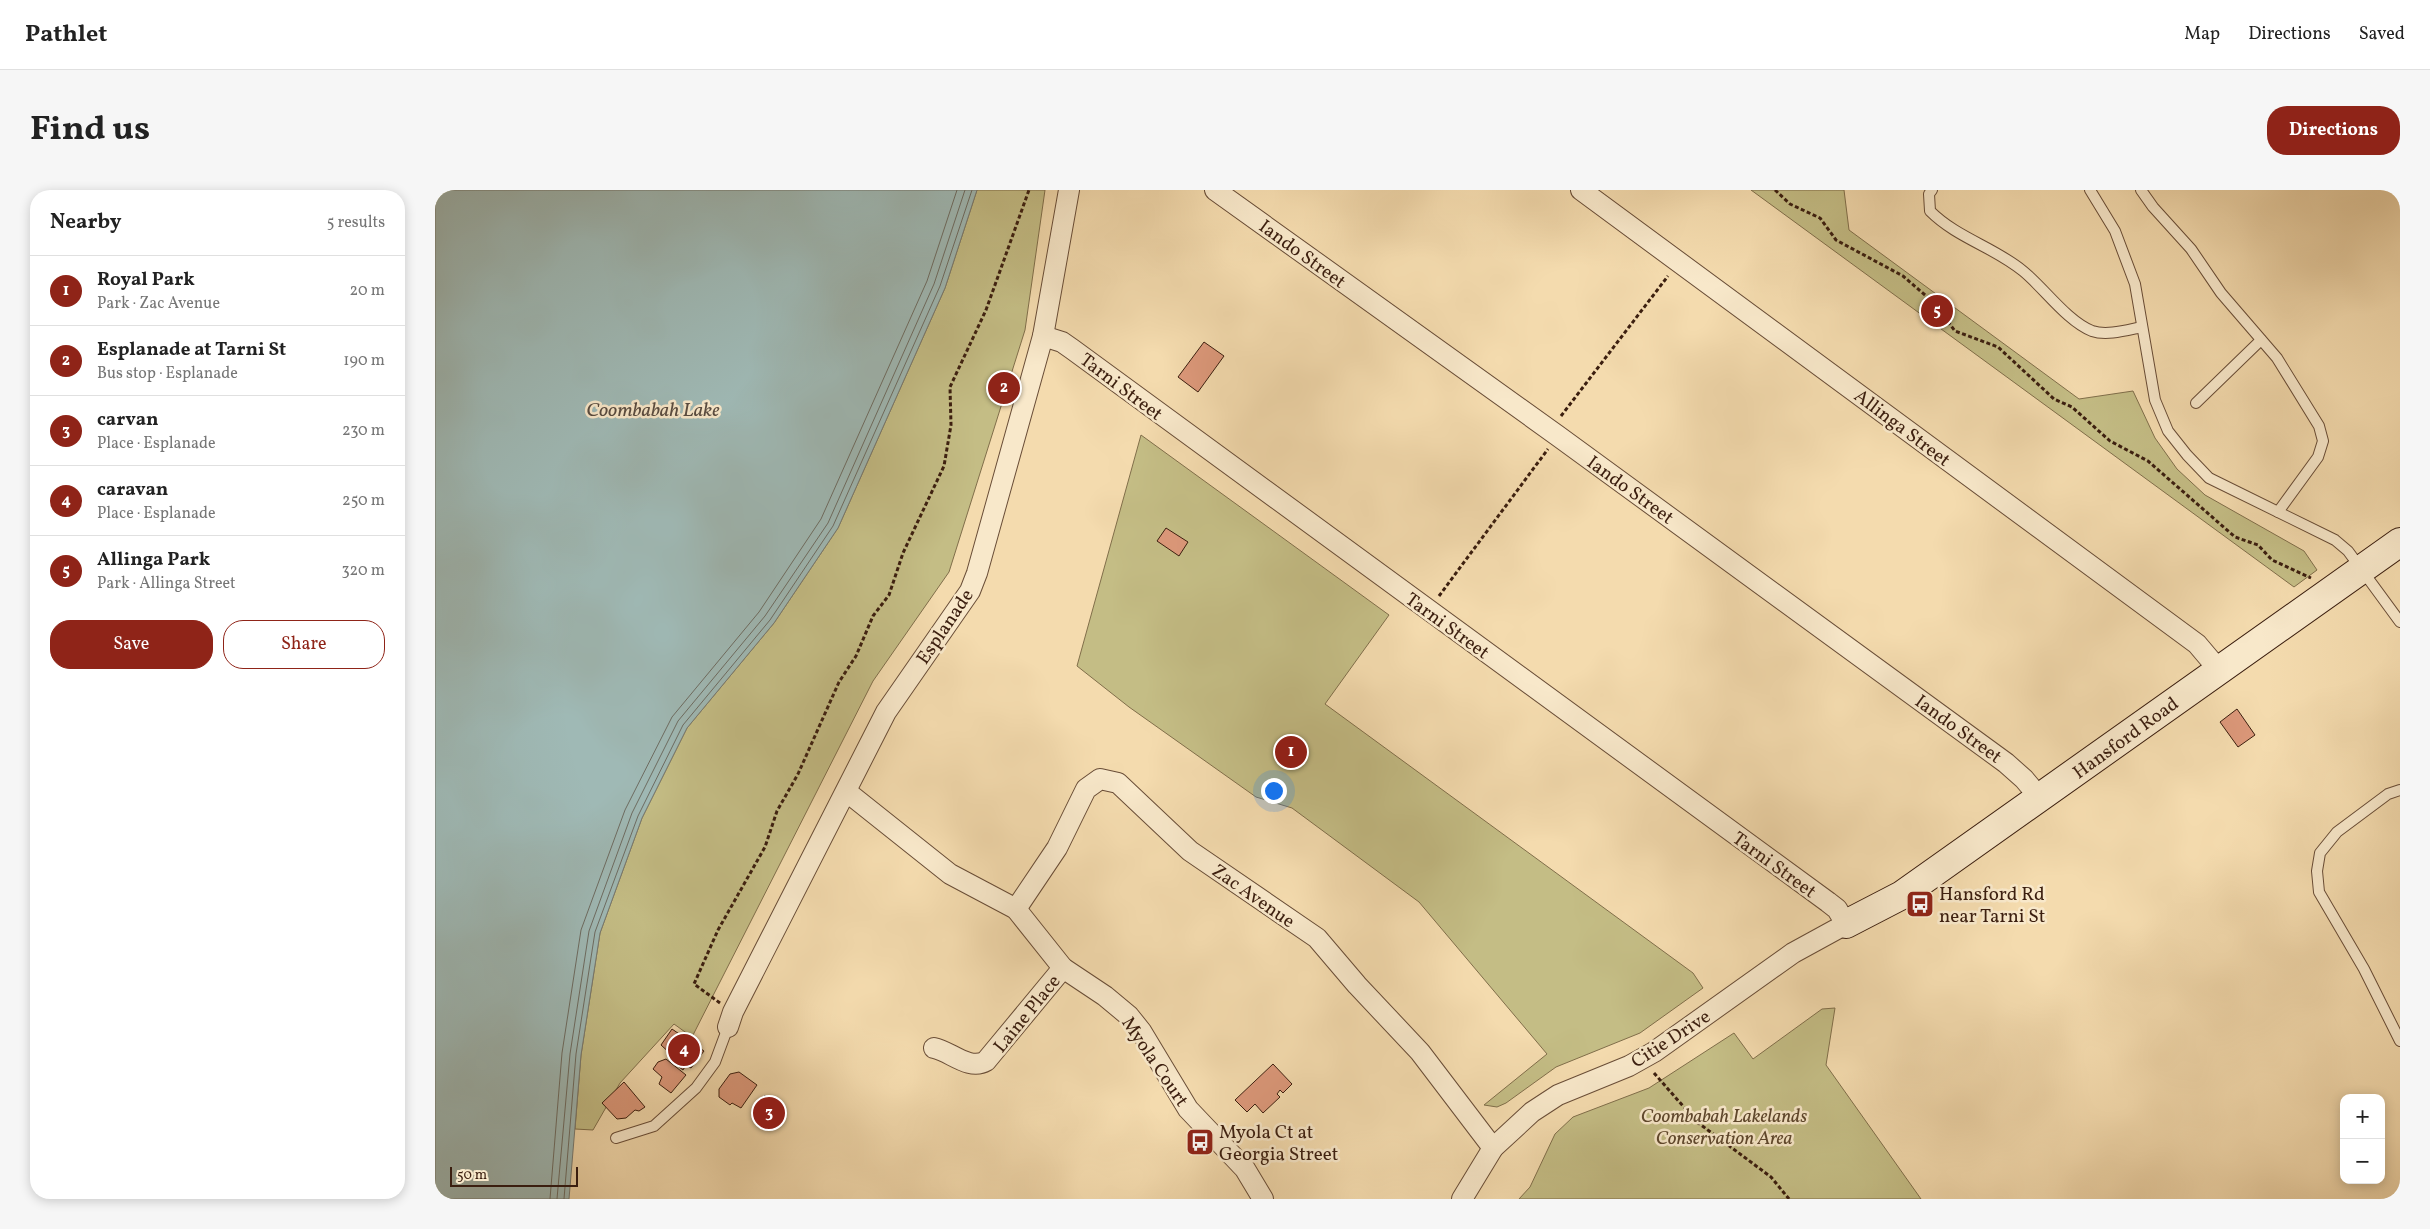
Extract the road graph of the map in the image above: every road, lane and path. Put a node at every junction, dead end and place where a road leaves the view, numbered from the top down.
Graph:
1 (1029, 190) edge
2 (1069, 190) edge
3 (1215, 190) edge
4 (1581, 190) edge
5 (1775, 190) edge
6 (1932, 190) edge
7 (2090, 190) edge
8 (2141, 190) edge
9 (1679, 261) junction
10 (2142, 327) junction
11 (1043, 336) junction
12 (2261, 340) junction
13 (2197, 403) dead end
14 (1554, 433) junction
15 (2278, 512) junction
16 (2400, 542) edge
17 (2361, 568) junction
18 (2318, 573) dead end
19 (1428, 611) junction
20 (2400, 622) edge
21 (2219, 670) junction
22 (2400, 790) edge
23 (847, 792) junction
24 (2040, 798) junction
25 (1016, 909) junction
26 (1846, 924) junction
27 (1063, 968) junction
28 (730, 1019) junction
29 (2400, 1041) edge
30 (933, 1048) dead end
31 (1654, 1073) dead end
32 (616, 1138) dead end
33 (1493, 1148) junction
34 (1263, 1199) edge
35 (1462, 1199) edge
36 (1789, 1199) edge

1 - 28 path
2 - 11 street, Esplanade
3 - 14 street, Iando Street
4 - 9 street, Allinga Street
5 - 18 path
6 - 10 lane
7 - 10 lane
8 - 12 lane
9 - 14 path
9 - 21 street, Allinga Street
10 - 15 lane
11 - 19 street, Tarni Street
11 - 23 street, Esplanade
12 - 13 lane
12 - 15 lane
14 - 19 path
14 - 24 street, Iando Street
15 - 17 lane
16 - 17 street, Hansford Road
17 - 20 lane
17 - 21 street, Hansford Road
19 - 26 street, Tarni Street
21 - 24 street, Hansford Road
22 - 29 lane
23 - 25 street, Myola Court
23 - 28 street, Esplanade
24 - 26 street, Hansford Road
25 - 27 street, Myola Court
25 - 33 street, Zac Avenue
26 - 33 street, Citie Drive
27 - 30 street, Laine Place
27 - 34 street, Myola Court
28 - 32 lane
31 - 36 path
33 - 35 street, Citie Drive

